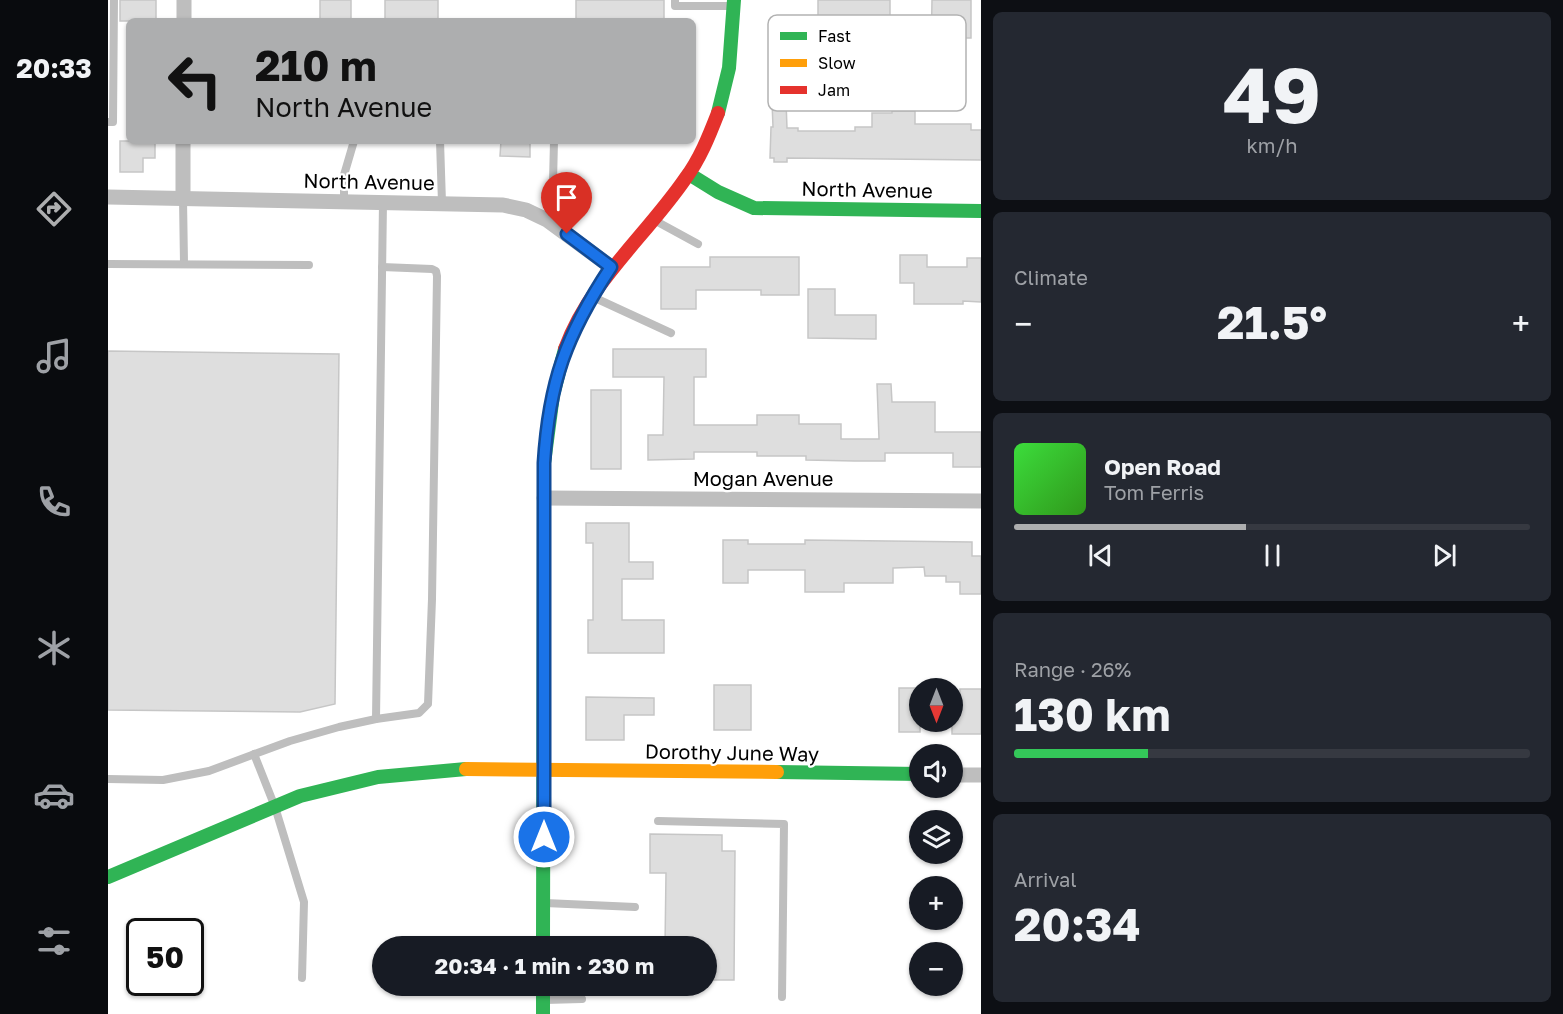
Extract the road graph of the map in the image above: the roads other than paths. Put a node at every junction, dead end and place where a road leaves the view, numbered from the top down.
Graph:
1 (114, 0) edge
2 (184, 0) edge
3 (675, 0) edge
4 (734, 3) edge
5 (184, 18) edge
6 (108, 122) edge
7 (183, 144) edge
8 (353, 144) edge
9 (440, 144) edge
10 (554, 144) edge
11 (689, 174) junction
12 (108, 197) edge
13 (183, 199) junction
14 (344, 201) junction
15 (383, 202) junction
16 (442, 203) junction
17 (981, 212) edge
18 (653, 219) junction
19 (552, 223) junction
20 (698, 244) dead end
21 (184, 263) junction
22 (108, 264) edge
23 (309, 265) dead end
24 (382, 267) junction
25 (611, 267) junction
26 (591, 297) junction
27 (671, 333) dead end
28 (544, 498) junction
29 (981, 501) edge
30 (376, 719) junction
31 (254, 754) junction
32 (544, 771) junction
33 (909, 774) edge
34 (963, 775) edge
35 (981, 775) edge
36 (108, 779) edge
37 (275, 807) junction
38 (658, 821) dead end
39 (108, 877) edge
40 (544, 902) junction
41 (635, 907) dead end
42 (543, 936) edge
43 (302, 978) dead end
44 (782, 997) dead end
45 (582, 999) dead end
46 (543, 1007) edge

1 - 6 lane
2 - 5 street
3 - 4 lane
4 - 11 street
7 - 13 street
8 - 14 lane
9 - 16 lane
10 - 19 lane
11 - 17 street, North Avenue
11 - 18 street
12 - 13 street, North Avenue
13 - 14 street, North Avenue
13 - 21 lane
14 - 15 street, North Avenue
15 - 16 street, North Avenue
15 - 24 lane
16 - 19 street, North Avenue
18 - 20 lane
18 - 25 street
19 - 25 street, North Avenue
21 - 22 lane
21 - 23 lane
24 - 30 lane
24 - 30 lane
25 - 26 street
26 - 27 lane
26 - 28 street
28 - 29 street, Mogan Avenue
28 - 32 street
30 - 31 lane
31 - 36 lane
31 - 37 lane
32 - 33 street, Dorothy June Way
32 - 37 street, Dorothy June Way
32 - 40 street
34 - 35 street
37 - 39 street, Dorothy June Way
37 - 43 lane
38 - 44 lane
40 - 41 lane
40 - 42 street
45 - 46 lane

